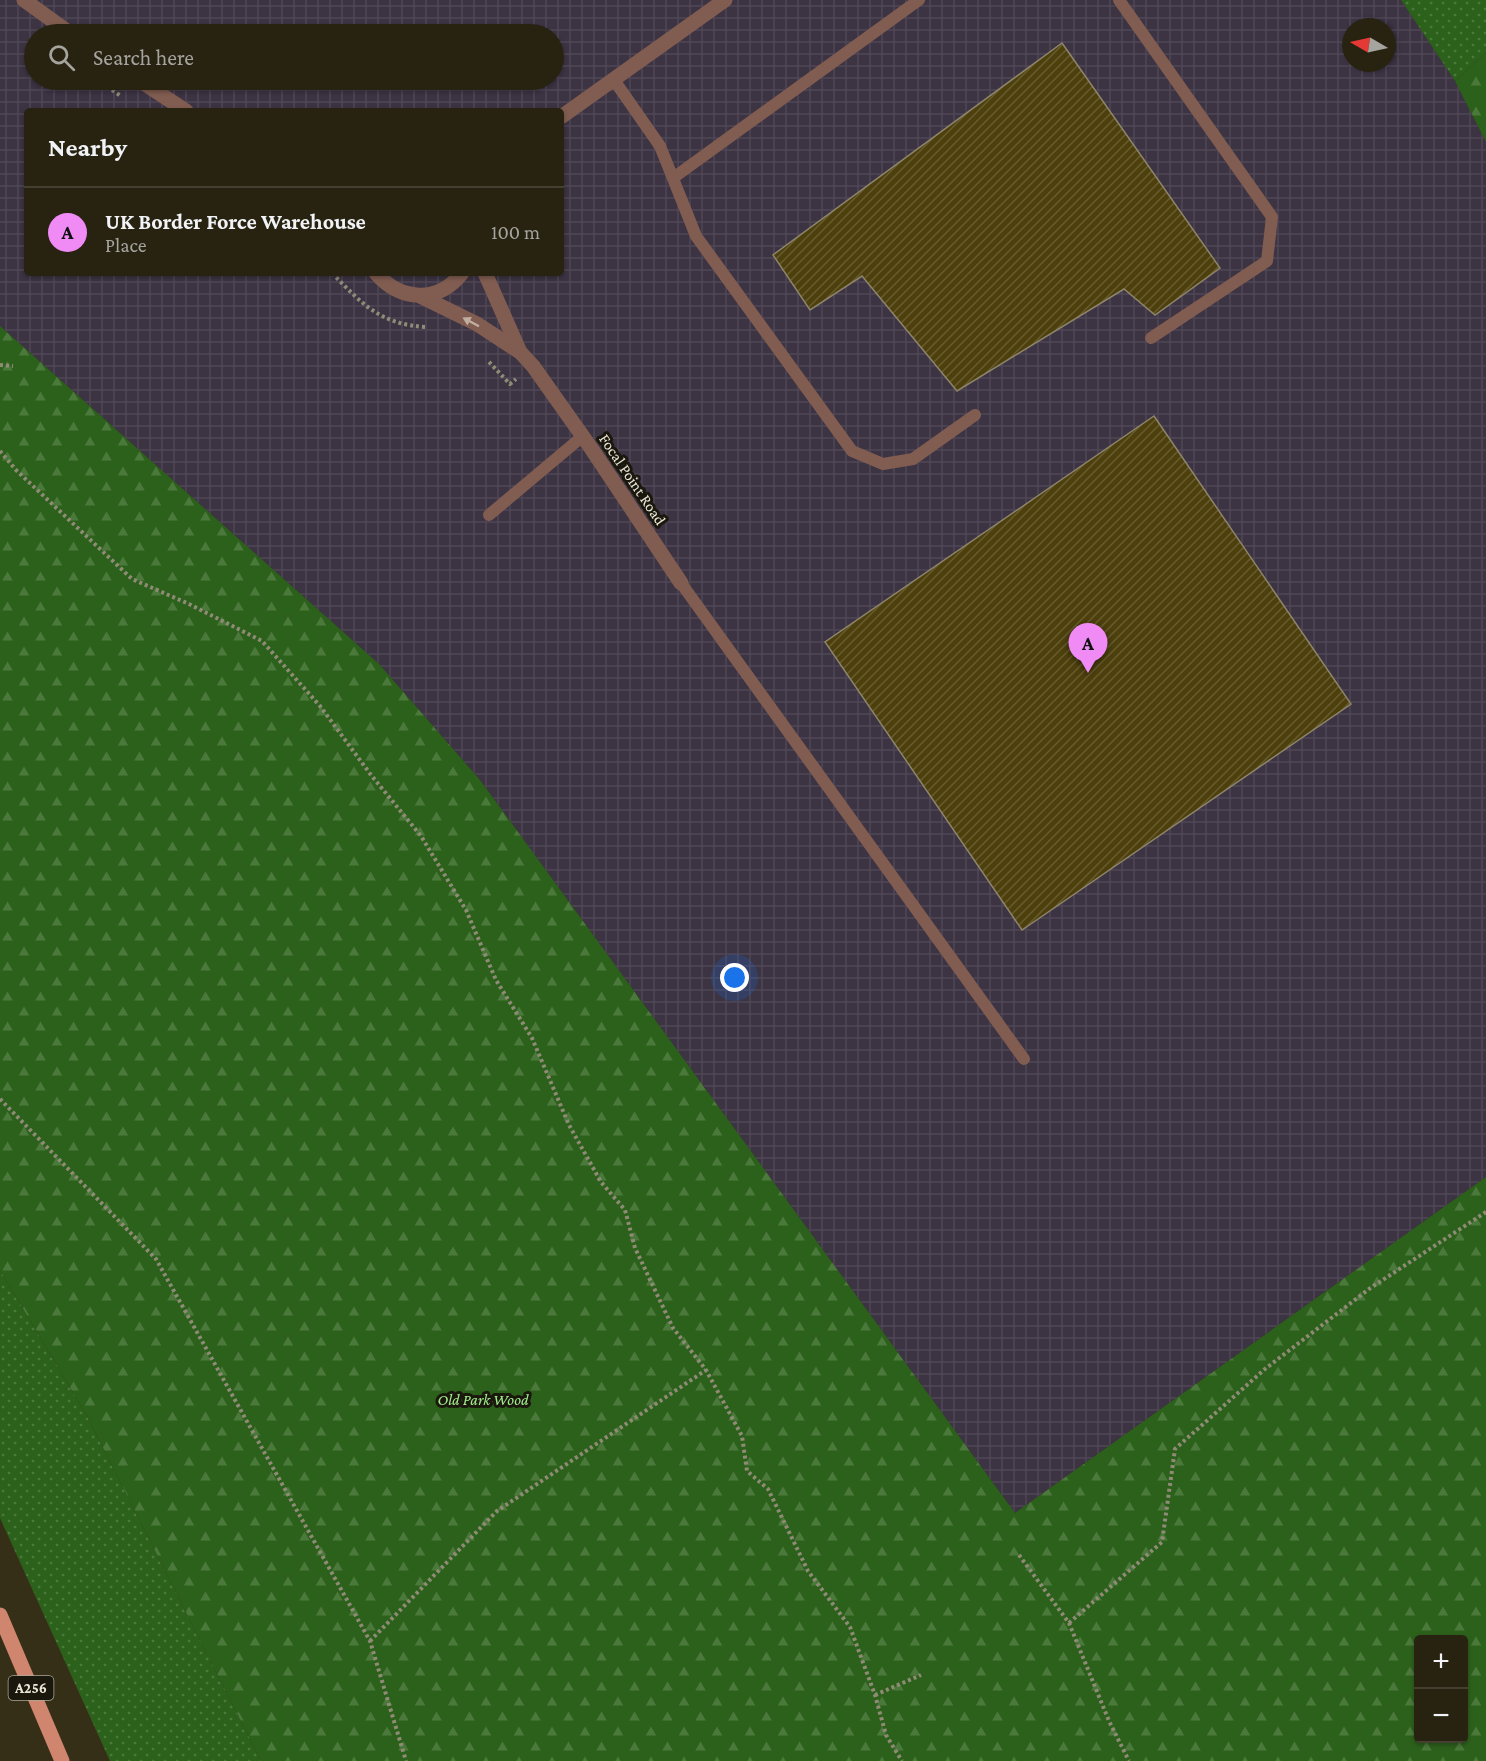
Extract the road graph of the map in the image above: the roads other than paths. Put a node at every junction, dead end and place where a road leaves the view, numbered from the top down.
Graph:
1 (24, 0) edge
2 (725, 0) edge
3 (919, 0) edge
4 (1119, 0) edge
5 (56, 24) edge
6 (614, 80) junction
7 (154, 90) edge
8 (181, 108) edge
9 (564, 115) edge
10 (673, 178) junction
11 (459, 276) edge
12 (486, 276) edge
13 (378, 277) edge
14 (420, 296) junction
15 (1151, 338) dead end
16 (520, 352) junction
17 (975, 416) dead end
18 (583, 436) junction
19 (489, 515) dead end
20 (681, 583) joint
21 (1024, 1059) dead end
22 (0, 1615) edge
23 (62, 1761) edge

1 - 5 street
2 - 6 street
3 - 10 lane
4 - 15 lane
6 - 9 street
6 - 10 lane
7 - 8 street
10 - 17 lane
11 - 14 street
12 - 16 street
13 - 14 street
16 -> 14 street
16 - 18 street, Focal Point Road
18 - 19 lane
18 - 20 street, Focal Point Road
20 - 21 lane
22 - 23 main road, A256

